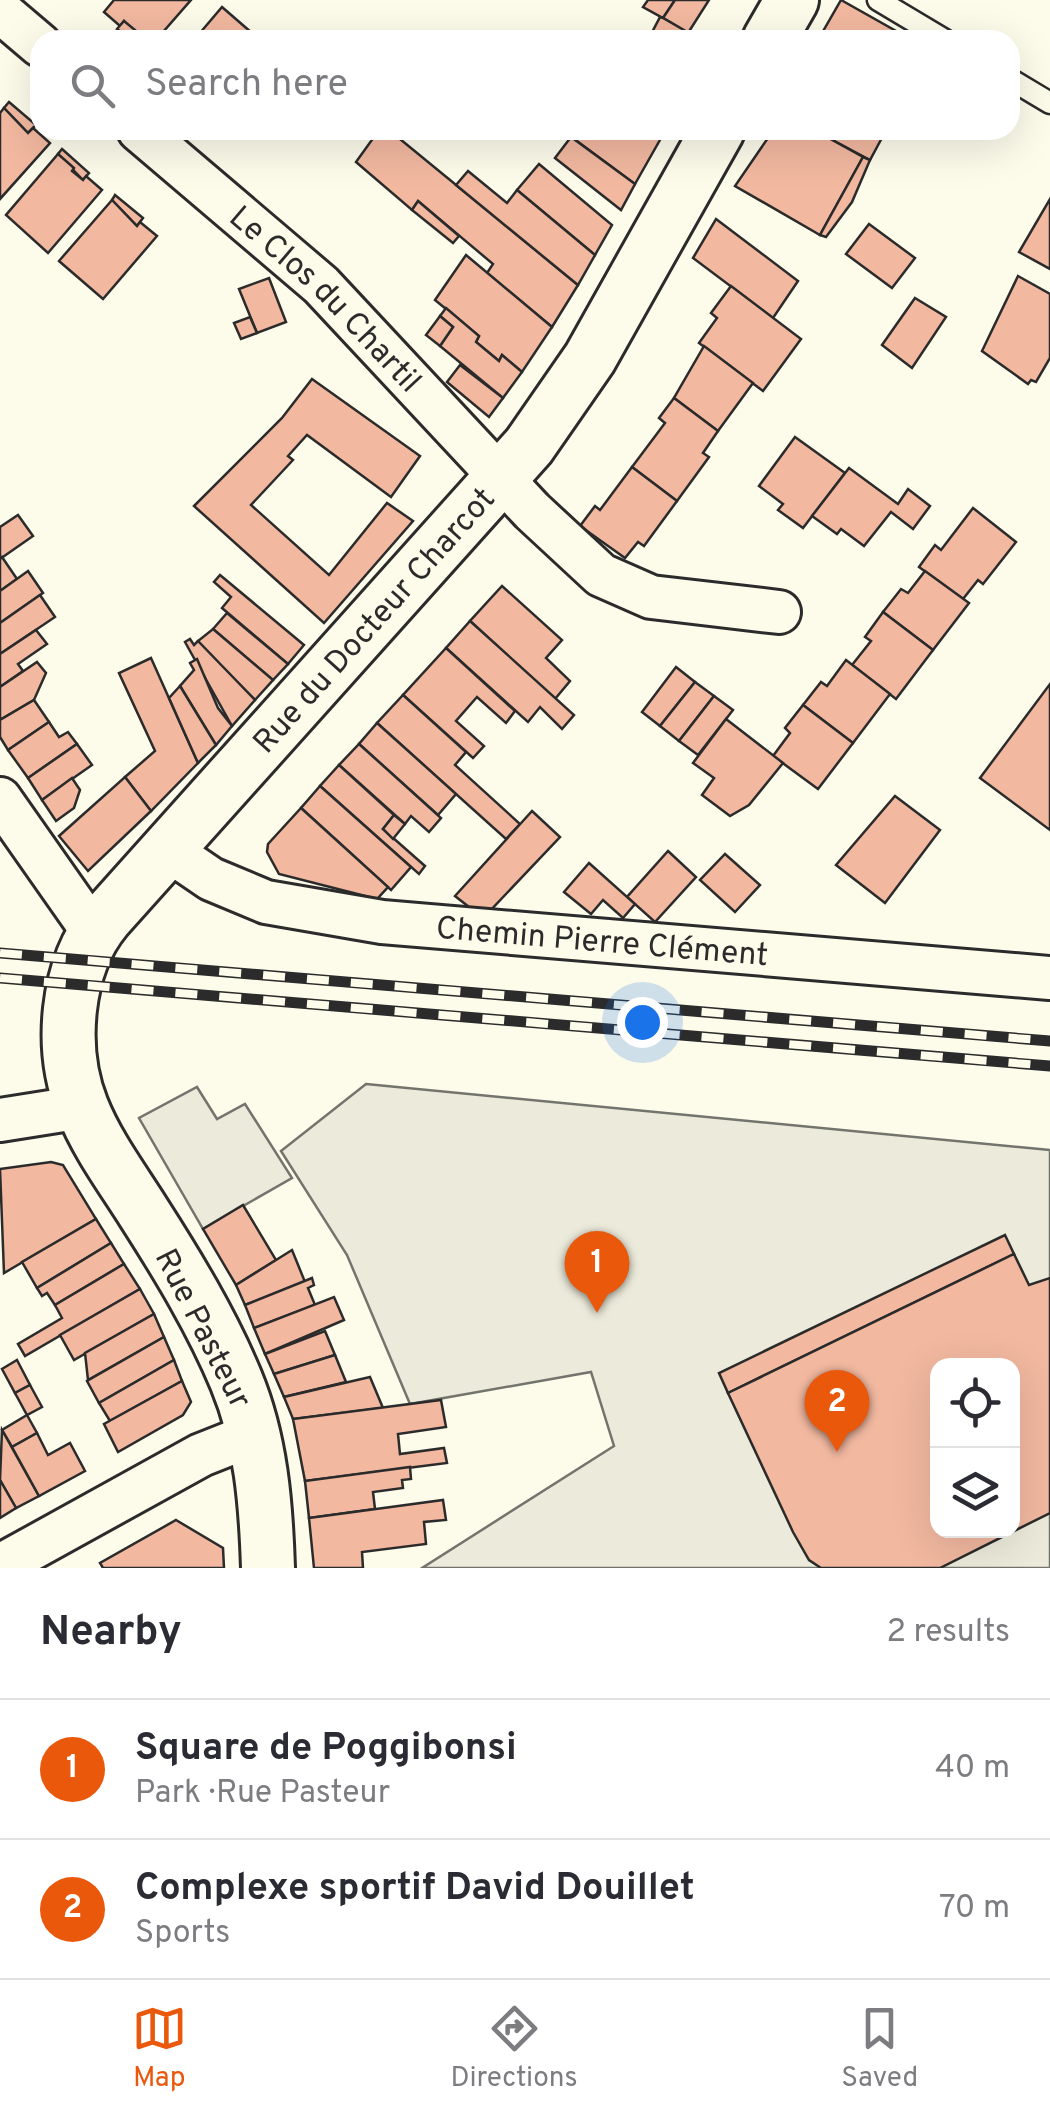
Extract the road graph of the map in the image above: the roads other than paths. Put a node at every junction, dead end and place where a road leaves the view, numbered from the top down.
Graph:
1 (792, 0) edge
2 (878, 0) edge
3 (0, 11) edge
4 (775, 30) edge
5 (928, 30) edge
6 (30, 36) edge
7 (1020, 85) edge
8 (1050, 104) edge
9 (152, 140) edge
10 (712, 140) edge
11 (501, 478) junction
12 (779, 612) dead end
13 (0, 800) edge
14 (170, 851) junction
15 (94, 932) junction
16 (1050, 978) edge
17 (82, 1107) junction
18 (0, 1120) edge
19 (254, 1434) junction
20 (0, 1566) edge
21 (268, 1568) edge

1 - 4 street
2 - 5 lane
3 - 6 street
7 - 8 lane
9 - 11 street, Le Clos du Chartil
10 - 11 street, Rue du Docteur Charcot
11 - 12 street, Le Clos du Chartil
11 - 14 street, Rue du Docteur Charcot
13 - 15 street
14 - 15 street, Rue du Docteur Charcot
14 - 16 street, Chemin Pierre Clément
15 - 17 street, Rue du Docteur Charcot
17 - 18 street
17 - 19 street, Rue Pasteur
19 - 20 street
19 - 21 street, Rue Pasteur

